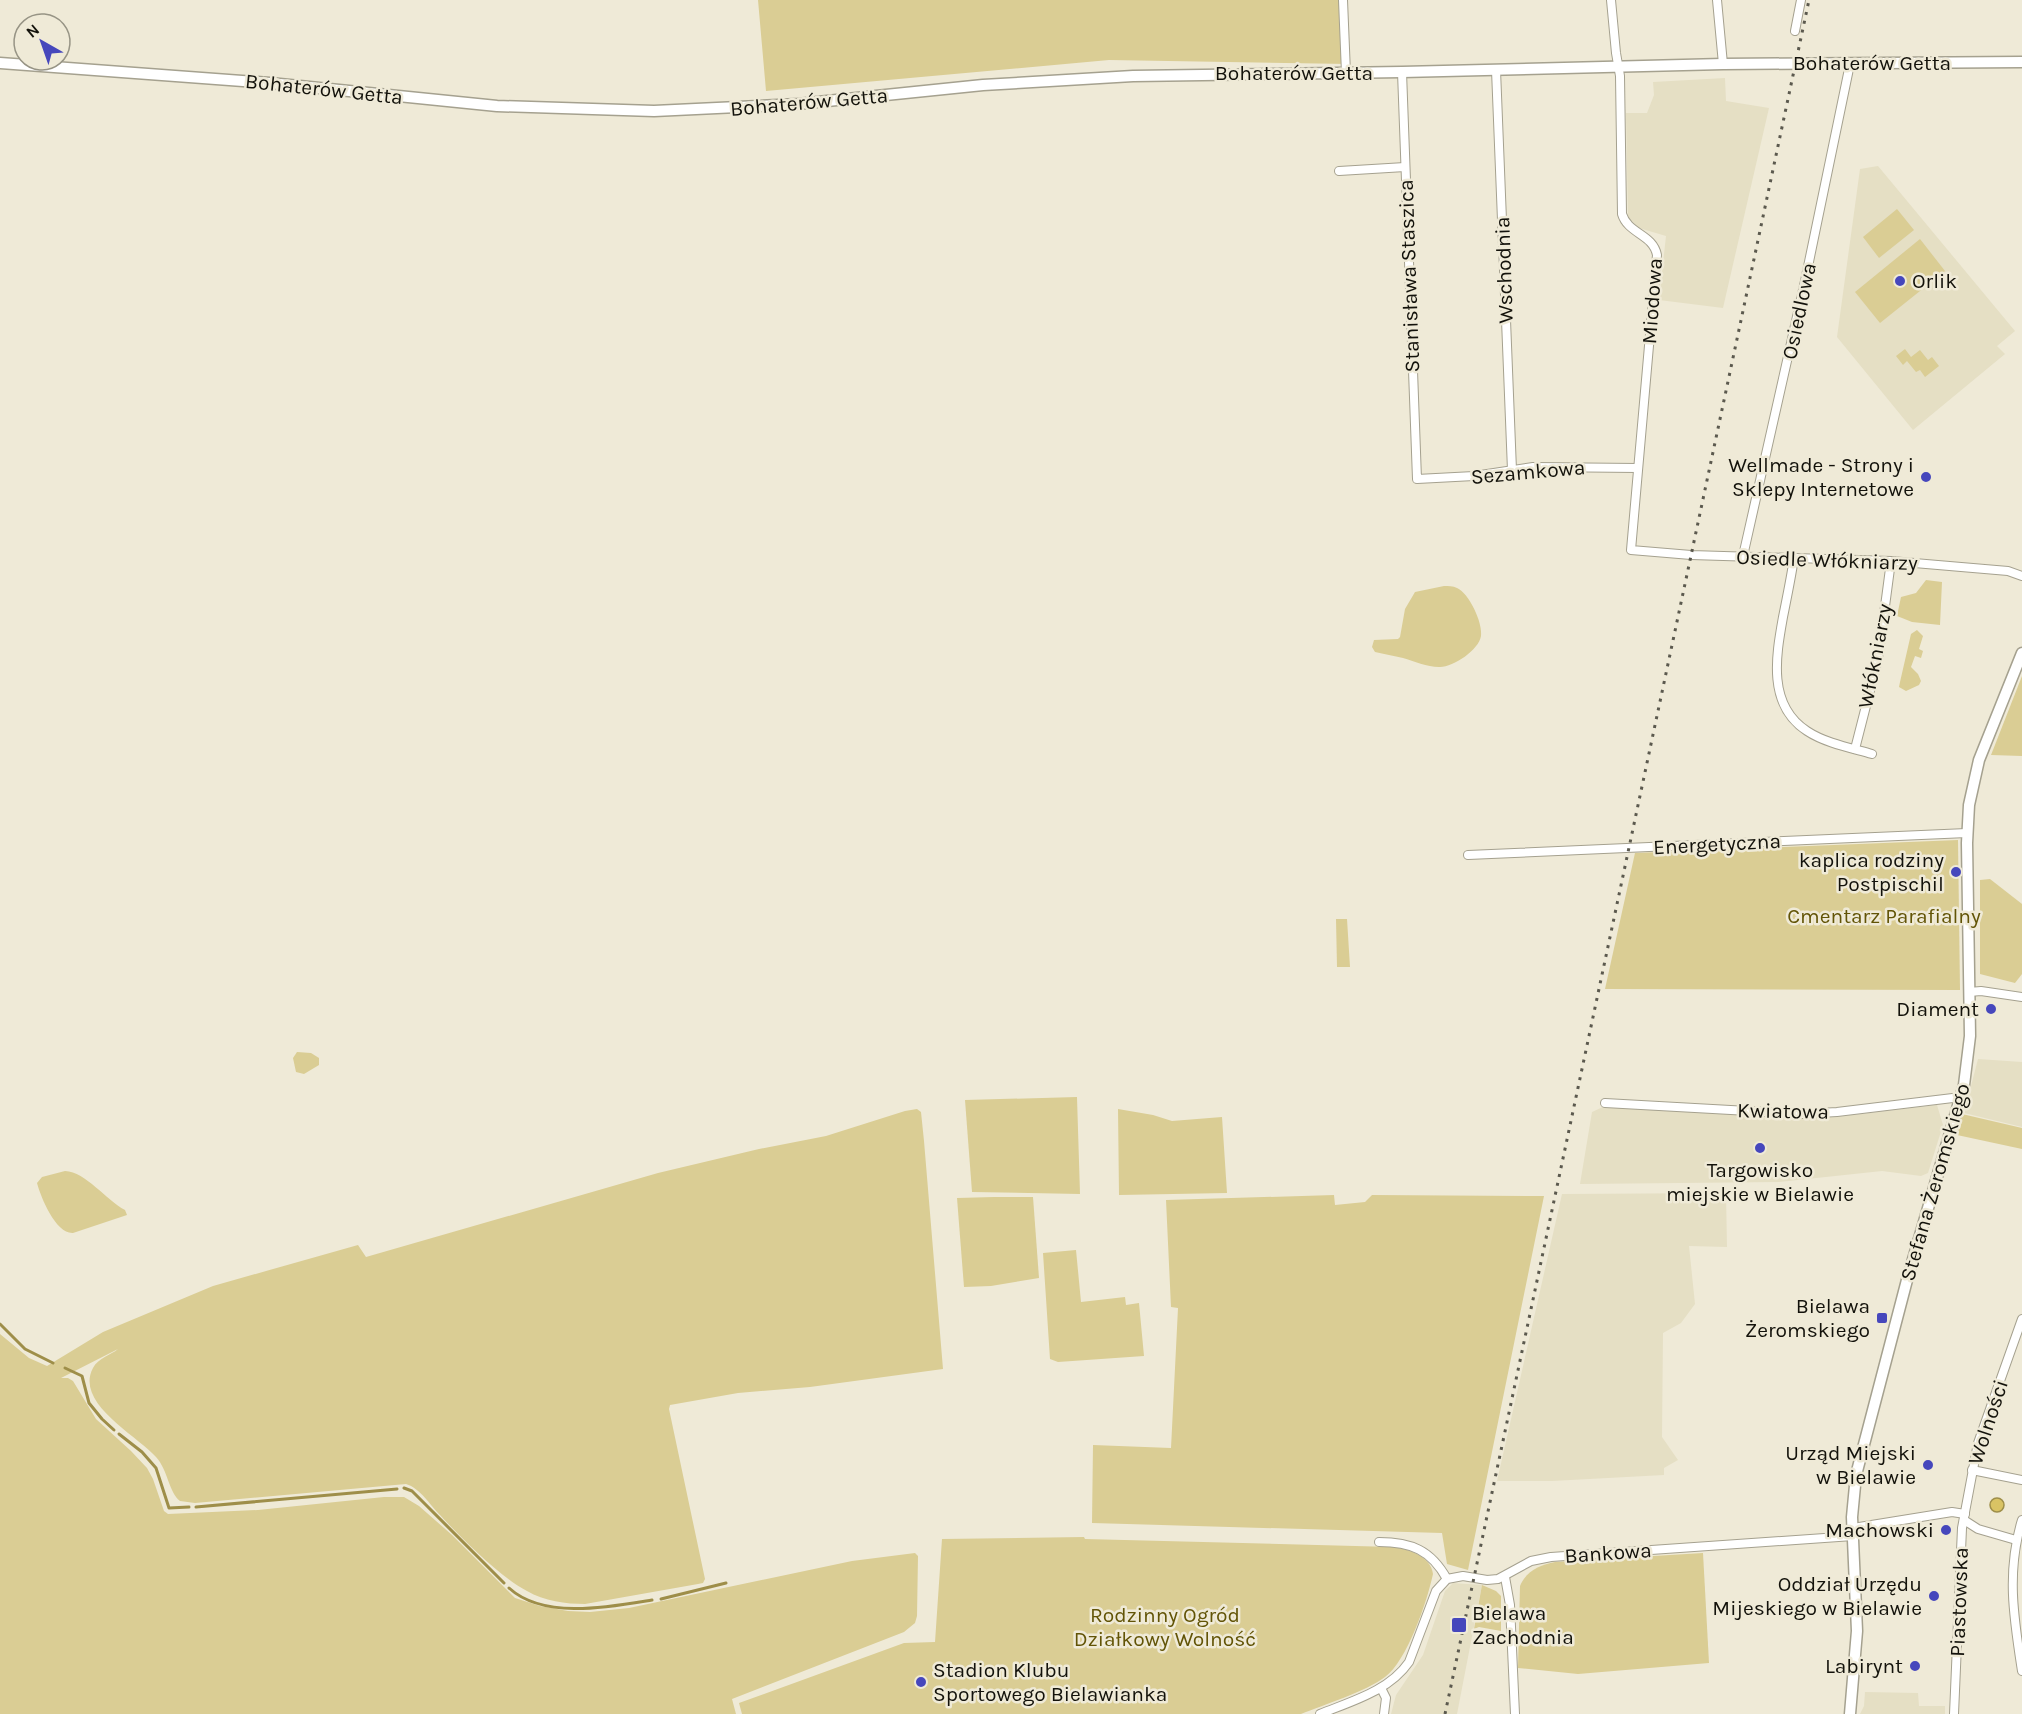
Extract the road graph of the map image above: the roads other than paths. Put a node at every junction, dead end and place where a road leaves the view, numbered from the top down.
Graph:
1 (1343, 0) edge
2 (1611, 0) edge
3 (1717, 0) edge
4 (1802, 0) edge
5 (1795, 31) dead end
6 (2022, 62) edge
7 (0, 63) edge
8 (1723, 64) junction
9 (1850, 64) junction
10 (1619, 66) junction
11 (1496, 70) junction
12 (1402, 72) junction
13 (1346, 73) junction
14 (1405, 167) junction
15 (1339, 171) dead end
16 (1638, 468) junction
17 (1512, 470) junction
18 (1417, 479) joint
19 (1631, 550) joint
20 (1743, 556) junction
21 (1794, 558) junction
22 (1891, 561) junction
23 (2022, 576) edge
24 (2022, 653) edge
25 (1855, 749) junction
26 (1872, 754) dead end
27 (1967, 832) junction
28 (1467, 855) dead end
29 (1969, 992) junction
30 (2022, 997) edge
31 (1961, 1097) junction
32 (1605, 1103) dead end
33 (2022, 1319) edge
34 (1972, 1470) junction
35 (2022, 1480) edge
36 (1968, 1491) joint
37 (1965, 1517) junction
38 (2022, 1520) edge
39 (1853, 1532) junction
40 (2016, 1540) junction
41 (1379, 1542) dead end
42 (1505, 1577) junction
43 (1447, 1579) junction
44 (2022, 1671) edge
45 (1381, 1688) junction
46 (1320, 1714) edge
47 (1384, 1714) edge
48 (1515, 1714) edge
49 (1850, 1714) edge
50 (1954, 1714) edge

1 - 13 street
2 - 10 street
3 - 8 street
4 - 5 street
6 - 9 street, Bohaterów Getta
7 - 13 street, Bohaterów Getta
8 - 9 street, Bohaterów Getta
8 - 10 street, Bohaterów Getta
9 - 20 street, Osiedlowa
10 - 11 street, Bohaterów Getta
10 - 16 street, Miodowa
11 - 12 street, Bohaterów Getta
11 - 17 street, Wschodnia
12 - 13 street, Bohaterów Getta
12 - 14 street, Stanisława Staszica
14 - 15 street
14 - 18 street, Stanisława Staszica
16 - 17 street, Sezamkowa
16 - 19 street, Miodowa
17 - 18 street, Sezamkowa
19 - 20 street, Osiedle Włókniarzy
20 - 21 street, Osiedle Włókniarzy
21 - 22 street, Osiedle Włókniarzy
21 - 25 street
22 - 23 street, Osiedle Włókniarzy
22 - 25 street, Włókniarzy
24 - 27 street, Stefana Żeromskiego
25 - 26 street
27 - 28 street, Energetyczna
27 - 29 street, Stefana Żeromskiego
29 - 30 street
29 - 31 street, Stefana Żeromskiego
31 - 32 street, Kwiatowa
31 - 39 street, Stefana Żeromskiego
33 - 34 street, Wolności
34 - 35 street
34 - 36 street, Wolności
36 - 37 street, Piastowska
37 - 39 street, Bankowa
37 - 40 street
37 - 50 street, Piastowska
38 - 40 street
39 - 42 street, Bankowa
39 - 49 street, Stefana Żeromskiego
40 - 44 street
41 - 43 street
42 - 43 street
42 - 48 street
43 - 45 street
45 - 46 street
45 - 47 street

